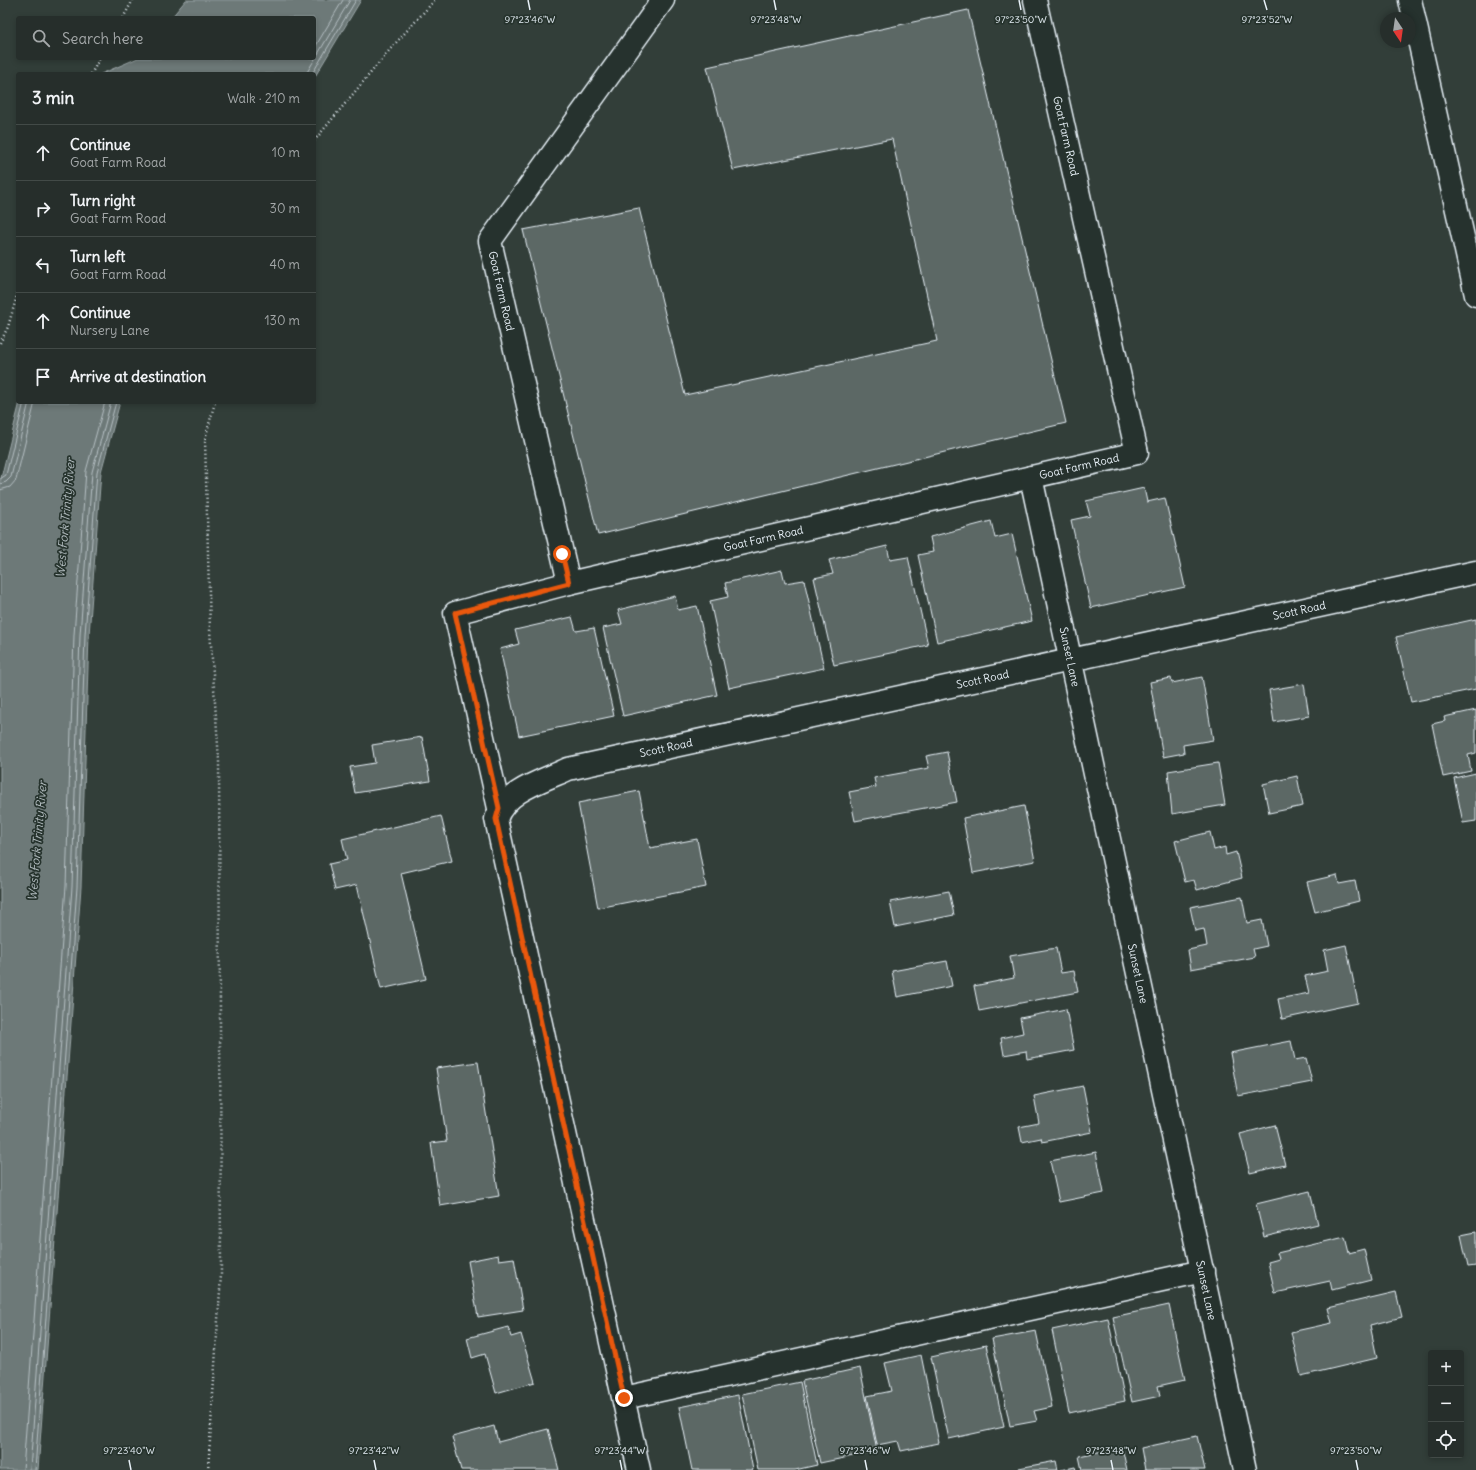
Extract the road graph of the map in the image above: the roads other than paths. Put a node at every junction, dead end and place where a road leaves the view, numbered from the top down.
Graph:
1 (663, 0) edge
2 (1035, 0) edge
3 (1410, 0) edge
4 (1476, 295) edge
5 (1031, 477) junction
6 (1476, 572) edge
7 (569, 583) junction
8 (1071, 661) junction
9 (499, 808) junction
10 (1203, 1271) junction
11 (624, 1398) junction
12 (639, 1470) edge
13 (1245, 1470) edge

1 - 7 street, Goat Farm Road
2 - 5 street, Goat Farm Road
3 - 4 street
5 - 7 street, Goat Farm Road
5 - 8 street, Sunset Lane
6 - 8 street, Scott Road
7 - 9 street, Goat Farm Road
8 - 9 street, Scott Road
8 - 10 street, Sunset Lane
9 - 11 street
10 - 11 street
10 - 13 street, Sunset Lane
11 - 12 street

